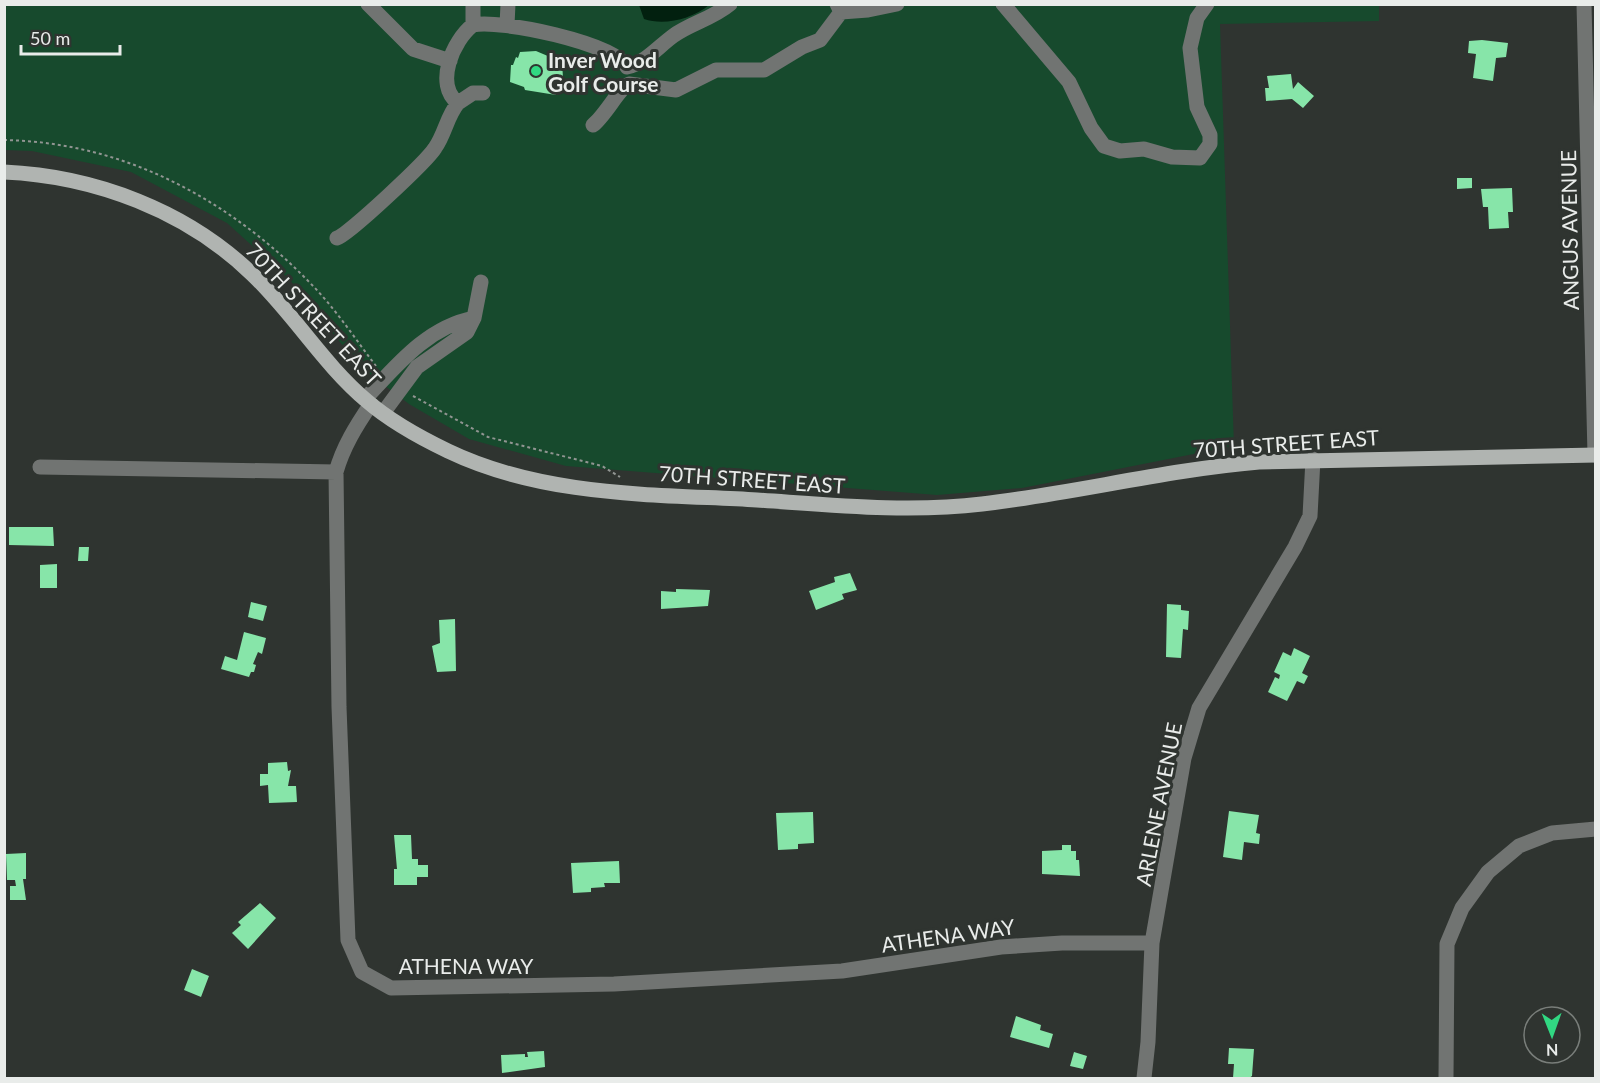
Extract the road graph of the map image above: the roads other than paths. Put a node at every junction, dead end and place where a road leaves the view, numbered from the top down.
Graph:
1 (368, 4) edge
2 (473, 4) edge
3 (508, 4) edge
4 (730, 4) edge
5 (897, 4) edge
6 (1003, 4) edge
7 (1207, 4) edge
8 (1588, 6) edge
9 (872, 7) edge
10 (839, 8) edge
11 (473, 25) junction
12 (507, 25) junction
13 (450, 61) junction
14 (627, 67) junction
15 (624, 86) junction
16 (483, 93) dead end
17 (458, 103) junction
18 (593, 125) dead end
19 (4, 172) edge
20 (337, 238) dead end
21 (481, 282) dead end
22 (474, 318) junction
23 (373, 406) junction
24 (1595, 455) edge
25 (1313, 459) junction
26 (40, 467) dead end
27 (336, 472) junction
28 (1596, 829) edge
29 (1152, 943) junction
30 (1144, 1078) edge
31 (1446, 1078) edge

1 - 13 street
2 - 11 street
3 - 12 street
4 - 14 street
5 - 9 street
6 - 7 street
8 - 24 street, ANGUS AVENUE
9 - 10 street
10 - 15 street
11 - 12 street
11 - 13 street
12 - 14 street
13 - 17 street
14 - 15 street
15 - 18 street
16 - 17 street
17 - 20 street
19 - 23 main road, 70TH STREET EAST
21 - 22 street
22 - 23 street
22 - 23 street
23 - 25 main road, 70TH STREET EAST
23 - 27 street, ATHENA WAY
24 - 25 main road, 70TH STREET EAST
25 - 29 street, ARLENE AVENUE
26 - 27 street
27 - 29 street, ATHENA WAY
28 - 31 street
29 - 30 street, ARLENE AVENUE

